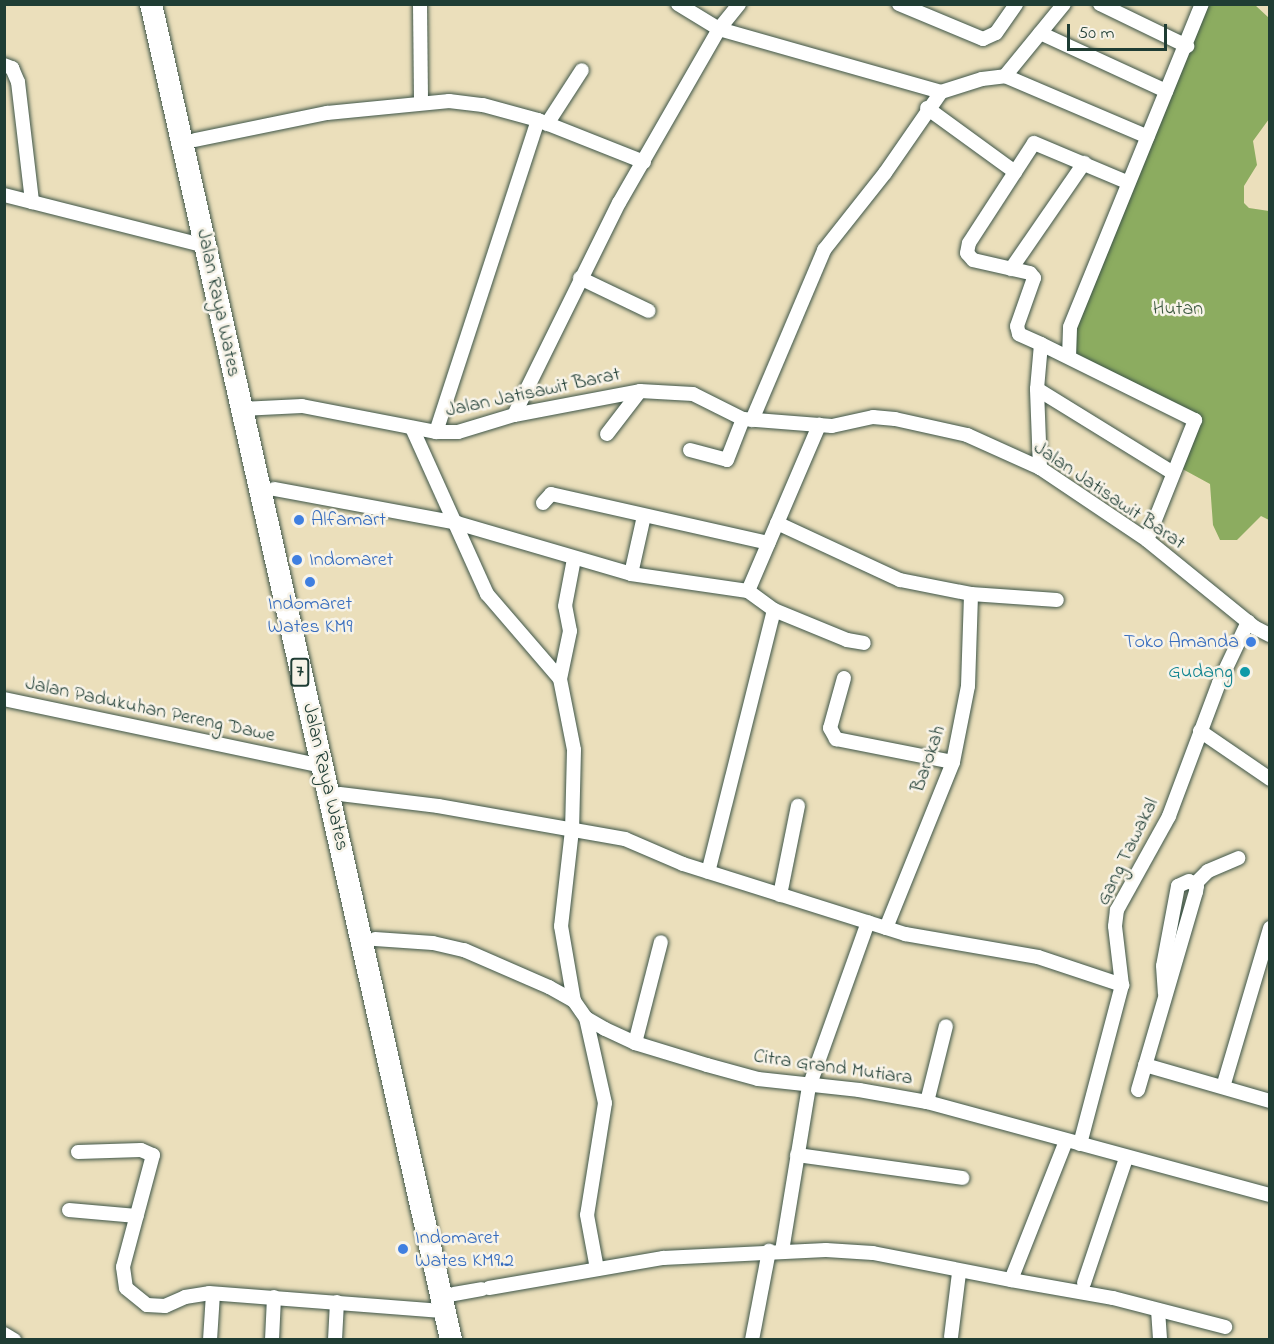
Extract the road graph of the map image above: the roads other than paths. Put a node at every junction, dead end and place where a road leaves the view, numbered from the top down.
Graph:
1 (151, 4) edge
2 (164, 4) edge
3 (420, 4) edge
4 (678, 4) edge
5 (739, 4) edge
6 (898, 4) edge
7 (1016, 4) edge
8 (1064, 4) edge
9 (1100, 4) edge
10 (1202, 4) edge
11 (719, 29) junction
12 (1040, 33) junction
13 (1187, 46) junction
14 (4, 64) edge
15 (582, 70) dead end
16 (1005, 76) junction
17 (1166, 91) junction
18 (941, 92) junction
19 (421, 102) junction
20 (927, 108) junction
21 (543, 122) junction
22 (1148, 137) junction
23 (195, 140) junction
24 (644, 162) junction
25 (1084, 163) junction
26 (1015, 172) junction
27 (1127, 182) junction
28 (4, 195) edge
29 (32, 202) junction
30 (206, 246) junction
31 (1011, 269) junction
32 (580, 278) junction
33 (649, 311) dead end
34 (1041, 344) junction
35 (1069, 357) junction
36 (1037, 389) junction
37 (640, 391) junction
38 (247, 407) junction
39 (514, 415) junction
40 (748, 420) junction
41 (819, 425) junction
42 (412, 428) junction
43 (436, 432) junction
44 (608, 434) dead end
45 (690, 450) dead end
46 (1040, 468) junction
47 (1173, 473) junction
48 (274, 489) junction
49 (543, 503) dead end
50 (644, 516) junction
51 (457, 523) junction
52 (777, 523) junction
53 (1147, 540) junction
54 (769, 543) junction
55 (574, 559) junction
56 (631, 574) junction
57 (748, 591) junction
58 (971, 594) junction
59 (1057, 600) dead end
60 (774, 610) junction
61 (1248, 622) junction
62 (1269, 635) edge
63 (864, 643) dead end
64 (844, 678) dead end
65 (560, 679) junction
66 (4, 699) edge
67 (1200, 731) junction
68 (953, 762) junction
69 (322, 766) junction
70 (1269, 779) edge
71 (340, 794) junction
72 (798, 806) dead end
73 (572, 830) junction
74 (1238, 858) dead end
75 (708, 872) junction
76 (780, 895) junction
77 (868, 922) junction
78 (886, 928) junction
79 (1269, 928) edge
80 (375, 939) junction
81 (661, 942) dead end
82 (1122, 985) junction
83 (574, 1001) junction
84 (586, 1018) junction
85 (946, 1026) dead end
86 (635, 1043) junction
87 (1145, 1065) junction
88 (809, 1087) junction
89 (1223, 1087) junction
90 (1137, 1090) dead end
91 (1269, 1101) edge
92 (927, 1102) junction
93 (1073, 1142) junction
94 (78, 1152) dead end
95 (797, 1155) junction
96 (1126, 1158) junction
97 (962, 1178) dead end
98 (1269, 1195) edge
99 (69, 1210) dead end
100 (137, 1215) junction
101 (776, 1251) junction
102 (597, 1269) junction
103 (959, 1273) junction
104 (1011, 1280) junction
105 (1084, 1283) dead end
106 (213, 1294) junction
107 (274, 1297) junction
108 (337, 1302) junction
109 (449, 1303) junction
110 (1158, 1310) junction
111 (1225, 1327) dead end
112 (4, 1335) edge
113 (951, 1337) dead end
114 (14, 1340) edge
115 (210, 1340) edge
116 (272, 1340) edge
117 (335, 1340) edge
118 (451, 1340) edge
119 (464, 1340) edge
120 (752, 1340) edge
121 (1160, 1340) edge

1 - 30 highway, Jalan Raya Wates / 7
2 - 23 highway, Jalan Raya Wates
3 - 19 street
4 - 11 street
5 - 11 street
6 - 7 street
8 - 12 street
9 - 13 street
10 - 13 street
11 - 18 street
11 - 24 street
12 - 16 street
12 - 17 street
13 - 17 street
14 - 29 street
15 - 21 street
16 - 18 street
16 - 22 street
17 - 22 street
18 - 20 street
19 - 21 street
19 - 23 street
20 - 26 street
20 - 40 street
21 - 24 street
21 - 43 street
22 - 27 street
23 - 38 highway, Jalan Raya Wates
24 - 32 street
25 - 26 street
25 - 27 street
25 - 31 street
26 - 31 street
27 - 35 street
28 - 29 street
29 - 30 street
30 - 38 highway, Jalan Raya Wates / 7
31 - 34 street
32 - 33 street
32 - 39 street
34 - 35 street
34 - 36 street
35 - 47 street
36 - 46 street
36 - 47 street
37 - 39 street, Jalan Jatisawit Barat
37 - 40 street, Jalan Jatisawit Barat
37 - 44 street
38 - 42 street, Jalan Jatisawit Barat
38 - 48 highway, Jalan Raya Wates
38 - 69 highway, Jalan Raya Wates / 7
39 - 43 street, Jalan Jatisawit Barat
40 - 41 street, Jalan Jatisawit Barat
40 - 45 street
41 - 46 street, Jalan Jatisawit Barat
41 - 52 street
42 - 43 street, Jalan Jatisawit Barat
42 - 51 street
46 - 53 street, Jalan Jatisawit Barat
47 - 53 street
48 - 51 street
48 - 71 highway, Jalan Raya Wates
49 - 50 street
50 - 54 street
50 - 56 street
51 - 55 street
51 - 65 street
52 - 54 street
52 - 58 street
53 - 61 street, Jalan Jatisawit Barat
54 - 57 street
55 - 56 street
55 - 65 street
56 - 57 street
57 - 60 street
58 - 59 street
58 - 68 street, Barokah
60 - 63 street
60 - 75 street
61 - 62 street, Jalan Jatisawit Barat
61 - 67 street, Gang Tawakal
64 - 68 street
65 - 73 street
66 - 69 street, Jalan Padukuhan Pereng Dawe
67 - 70 street
67 - 82 street, Gang Tawakal
68 - 78 street, Barokah
69 - 109 highway, Jalan Raya Wates / 7
71 - 73 street
71 - 80 highway, Jalan Raya Wates
72 - 76 street
73 - 75 street
73 - 83 street
74 - 87 street
75 - 76 street
76 - 77 street
77 - 78 street
77 - 88 street
78 - 82 street
79 - 89 street
80 - 83 street, Citra Grand Mutiara
80 - 109 highway, Jalan Raya Wates
81 - 86 street
82 - 93 street, Gang Tawakal
83 - 84 street, Citra Grand Mutiara
84 - 86 street, Citra Grand Mutiara
84 - 102 street
85 - 92 street
86 - 88 street, Citra Grand Mutiara
87 - 89 street
87 - 90 street
88 - 92 street, Citra Grand Mutiara
88 - 95 street
89 - 91 street
92 - 93 street, Citra Grand Mutiara
93 - 96 street, Citra Grand Mutiara
93 - 104 street, Gang Tawakal
94 - 100 street
95 - 97 street
95 - 101 street
96 - 98 street, Citra Grand Mutiara
96 - 105 street
99 - 100 street
100 - 106 street
101 - 102 street
101 - 103 street
101 - 120 street
102 - 109 street
103 - 104 street
103 - 113 street
104 - 110 street
106 - 107 street
106 - 115 street
107 - 108 street
107 - 116 street
108 - 109 street
108 - 117 street
109 - 118 highway, Jalan Raya Wates / 7
109 - 119 highway, Jalan Raya Wates
110 - 111 street
110 - 121 street
112 - 114 street

